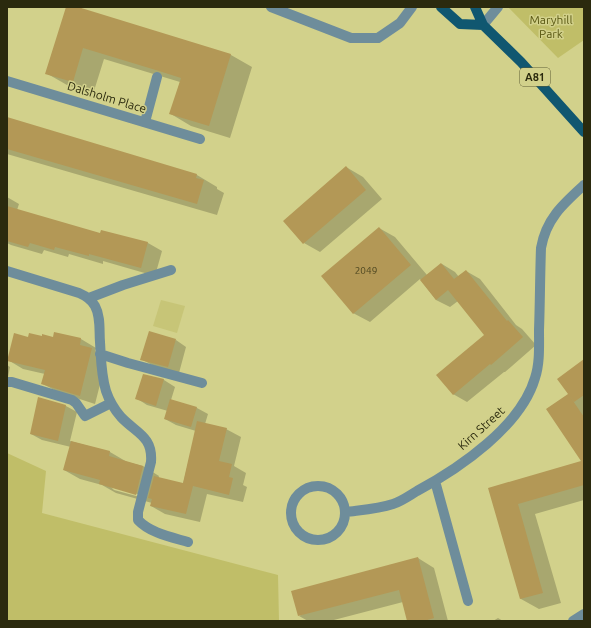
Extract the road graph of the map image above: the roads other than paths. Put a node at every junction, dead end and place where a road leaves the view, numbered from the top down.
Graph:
1 (271, 7) edge
2 (412, 7) edge
3 (441, 7) edge
4 (476, 7) edge
5 (498, 7) edge
6 (483, 25) junction
7 (157, 77) dead end
8 (7, 81) edge
9 (145, 122) junction
10 (584, 132) edge
11 (200, 139) dead end
12 (584, 185) edge
13 (171, 270) dead end
14 (7, 272) edge
15 (89, 298) junction
16 (100, 354) junction
17 (7, 382) edge
18 (202, 383) dead end
19 (111, 403) junction
20 (435, 481) junction
21 (346, 512) junction
22 (188, 542) dead end
23 (468, 601) dead end
24 (584, 614) edge
25 (572, 621) edge

1 - 2 street
3 - 6 main road
4 - 6 main road, A81
5 - 6 street
6 - 10 main road, A81
7 - 9 street
8 - 9 street, Dalsholm Place
9 - 11 street, Dalsholm Place
12 - 20 street, Kirn Street
13 - 15 street
14 - 15 street
15 - 16 street
16 - 18 street
16 - 19 street
17 - 19 street
19 - 22 street
20 - 21 street, Kirn Street
20 - 23 street
21 - 21 street
24 - 25 street

